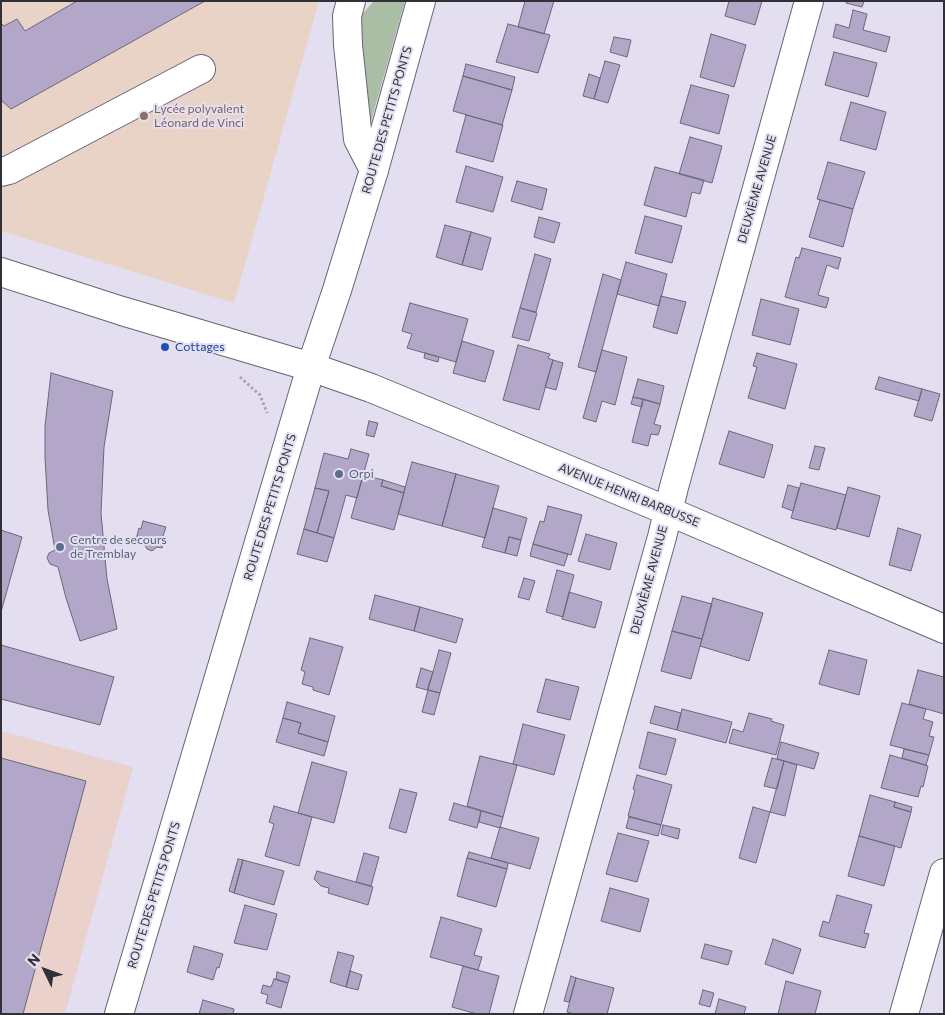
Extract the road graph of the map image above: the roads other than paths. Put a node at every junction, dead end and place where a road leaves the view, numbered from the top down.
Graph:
1 (351, 1) edge
2 (421, 1) edge
3 (809, 1) edge
4 (201, 69) dead end
5 (374, 170) junction
6 (1, 172) edge
7 (1, 272) edge
8 (311, 367) junction
9 (668, 511) junction
10 (944, 629) edge
11 (944, 873) edge
12 (119, 1014) edge
13 (528, 1014) edge
14 (904, 1014) edge

1 - 5 street
2 - 5 street, ROUTE DES PETITS PONTS
3 - 9 street, DEUXIÈME AVENUE
4 - 6 street
5 - 8 street, ROUTE DES PETITS PONTS
7 - 8 street, AVENUE HENRI BARBUSSE
8 - 9 street, AVENUE HENRI BARBUSSE
8 - 12 street, ROUTE DES PETITS PONTS
9 - 10 street, AVENUE HENRI BARBUSSE
9 - 13 street, DEUXIÈME AVENUE
11 - 14 street

